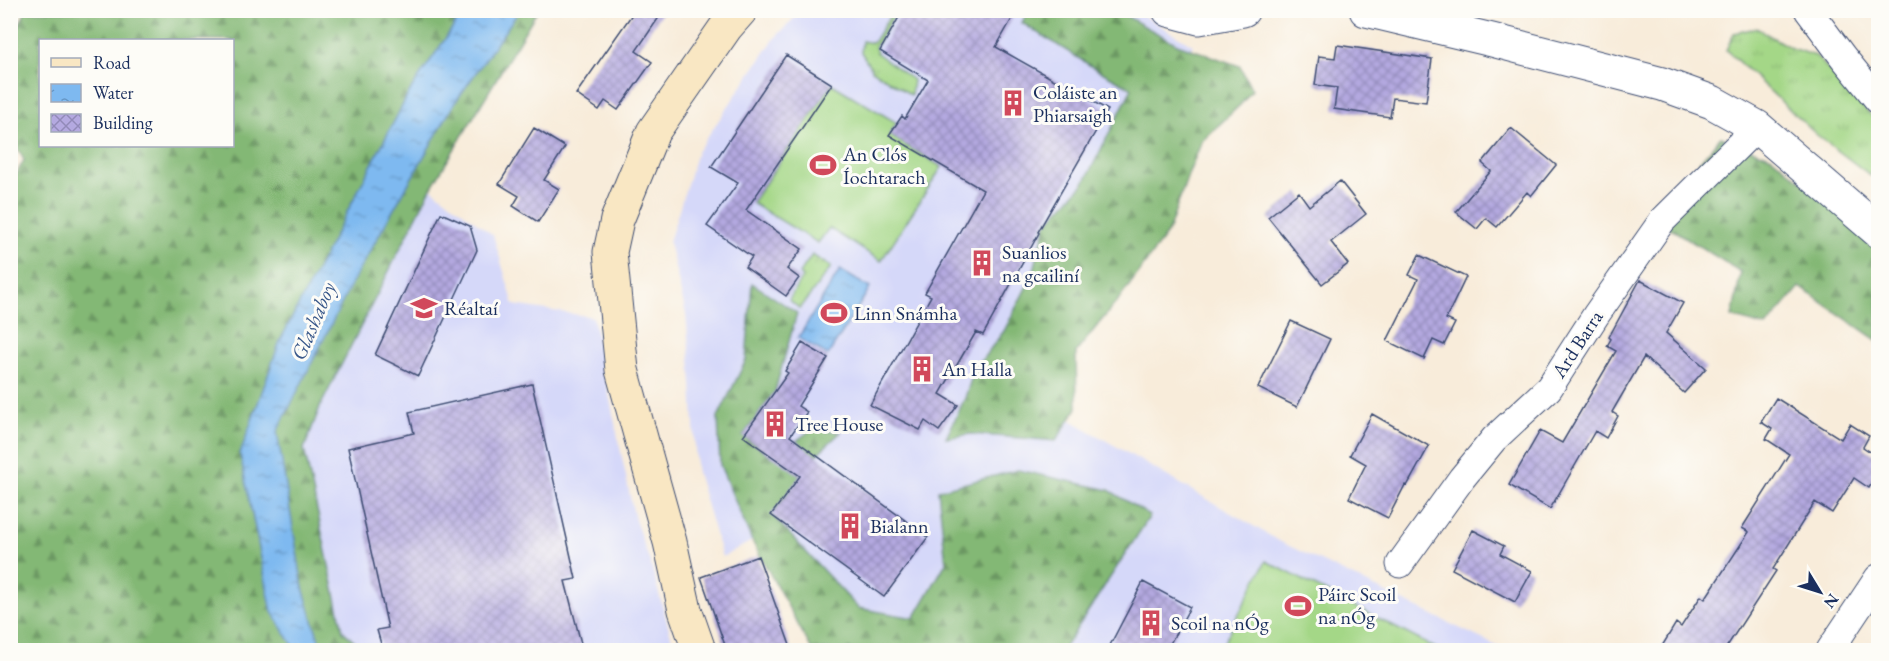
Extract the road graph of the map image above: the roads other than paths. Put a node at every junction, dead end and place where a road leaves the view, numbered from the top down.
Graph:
1 (741, 10) edge
2 (1169, 10) edge
3 (1243, 10) edge
4 (1366, 10) edge
5 (1808, 10) edge
6 (1878, 100) edge
7 (1757, 127) junction
8 (1878, 231) edge
9 (1400, 564) dead end
10 (1878, 578) edge
11 (699, 651) edge
12 (1830, 651) edge

1 - 11 main road
2 - 3 street
4 - 7 street
5 - 6 street
7 - 8 street
7 - 9 street, Ard Barra
10 - 12 street

